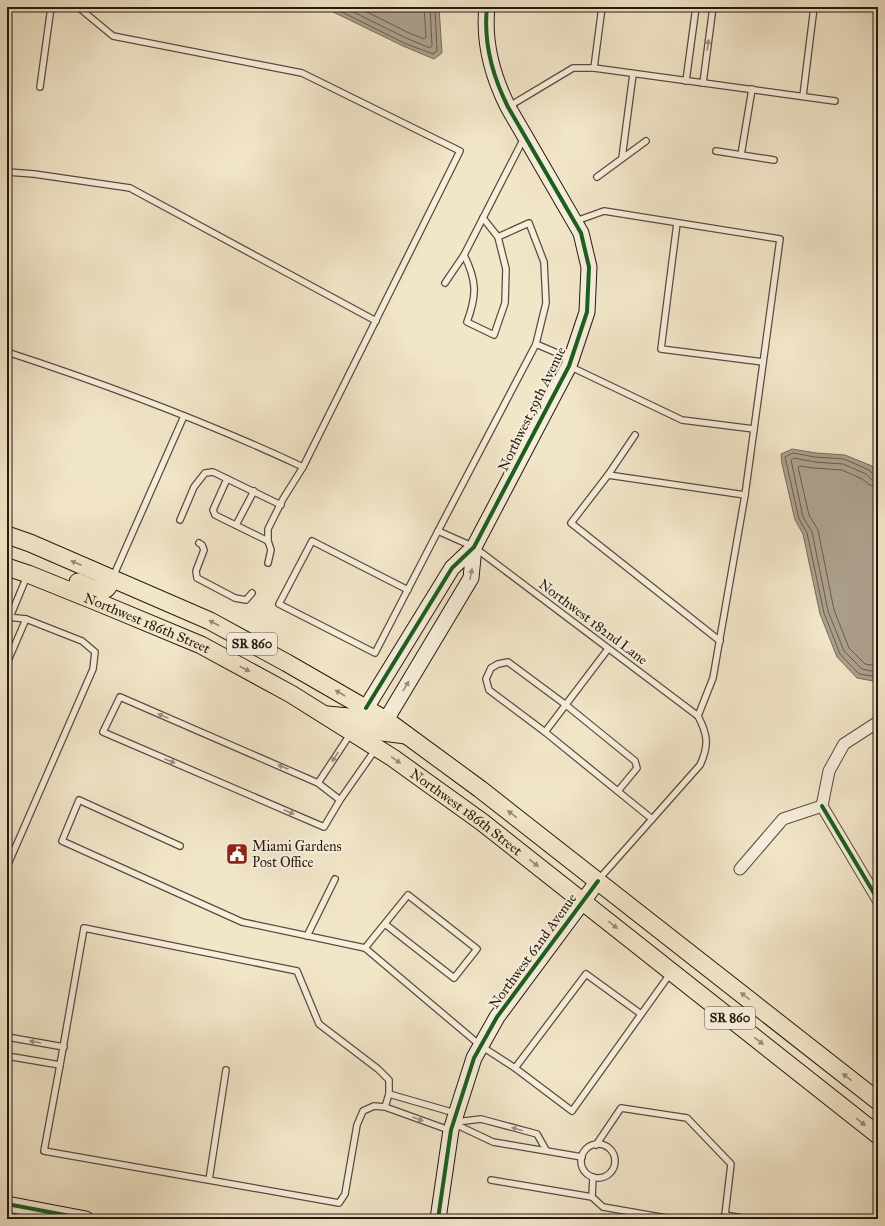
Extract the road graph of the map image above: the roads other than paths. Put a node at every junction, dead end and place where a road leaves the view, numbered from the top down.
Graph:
1 (51, 7) edge
2 (78, 7) edge
3 (488, 7) edge
4 (602, 7) edge
5 (696, 7) edge
6 (713, 7) edge
7 (814, 7) edge
8 (594, 68) junction
9 (633, 74) junction
10 (686, 81) junction
11 (703, 83) junction
12 (40, 87) dead end
13 (752, 90) junction
14 (803, 96) junction
15 (835, 101) dead end
16 (508, 107) junction
17 (525, 136) junction
18 (646, 141) dead end
19 (716, 151) dead end
20 (741, 155) junction
21 (622, 158) junction
22 (774, 160) dead end
23 (7, 172) edge
24 (597, 176) dead end
25 (483, 218) junction
26 (575, 222) junction
27 (677, 223) junction
28 (498, 237) junction
29 (464, 254) junction
30 (445, 283) dead end
31 (376, 321) junction
32 (536, 344) junction
33 (7, 352) edge
34 (570, 362) junction
35 (763, 362) junction
36 (184, 416) junction
37 (754, 429) junction
38 (635, 435) dead end
39 (303, 468) junction
40 (608, 475) junction
41 (227, 479) junction
42 (254, 492) junction
43 (745, 495) junction
44 (281, 505) junction
45 (180, 520) dead end
46 (236, 525) junction
47 (438, 531) junction
48 (7, 535) edge
49 (268, 541) junction
50 (199, 543) dead end
51 (474, 547) junction
52 (7, 556) edge
53 (268, 563) dead end
54 (7, 567) edge
55 (28, 574) junction
56 (112, 579) junction
57 (408, 590) junction
58 (252, 593) dead end
59 (9, 617) edge
60 (26, 619) junction
61 (720, 641) junction
62 (608, 649) junction
63 (7, 663) edge
64 (566, 705) junction
65 (366, 708) junction
66 (324, 715) junction
67 (698, 716) junction
68 (386, 720) junction
69 (878, 722) edge
70 (351, 732) junction
71 (545, 732) junction
72 (408, 736) junction
73 (376, 748) junction
74 (318, 783) junction
75 (618, 791) junction
76 (340, 800) junction
77 (822, 806) junction
78 (652, 819) junction
79 (180, 846) dead end
80 (7, 862) edge
81 (740, 869) dead end
82 (335, 879) dead end
83 (598, 881) junction
84 (878, 900) edge
85 (583, 901) junction
86 (385, 924) junction
87 (307, 936) junction
88 (365, 948) junction
89 (672, 972) junction
90 (642, 1014) junction
91 (7, 1037) edge
92 (481, 1046) junction
93 (64, 1047) junction
94 (7, 1056) edge
95 (60, 1065) junction
96 (515, 1068) junction
97 (226, 1070) dead end
98 (389, 1094) junction
99 (878, 1101) edge
100 (385, 1107) junction
101 (453, 1122) junction
102 (878, 1135) edge
103 (596, 1145) junction
104 (546, 1150) junction
105 (582, 1157) junction
106 (593, 1177) junction
107 (209, 1180) junction
108 (491, 1180) dead end
109 (592, 1196) junction
110 (7, 1204) edge
111 (722, 1217) edge
112 (86, 1219) edge
113 (438, 1219) edge
114 (672, 1219) edge
115 (748, 1219) edge

1 - 12 lane
2 - 31 lane
3 - 16 street, Northwest 59th Avenue
4 - 8 lane
5 - 10 lane
11 -> 6 lane
7 - 14 lane
8 - 9 lane
8 - 16 lane
9 - 10 lane
9 - 21 lane
10 - 11 lane
11 - 13 lane
13 - 14 lane
13 - 20 lane
14 - 15 lane
16 - 17 street, Northwest 59th Avenue
17 - 25 lane
17 - 26 street, Northwest 59th Avenue
18 - 21 lane
19 - 20 lane
20 - 22 lane
21 - 24 lane
23 - 31 lane
25 - 28 lane
25 - 29 lane
26 - 27 lane
26 - 34 street, Northwest 59th Avenue
27 - 35 lane
27 - 35 lane
28 - 29 lane
28 - 32 lane
29 - 30 lane
31 - 39 lane
32 - 34 lane
32 - 47 lane
33 - 36 lane
34 - 37 lane
34 - 51 street, Northwest 59th Avenue
35 - 37 lane
36 - 39 lane
36 - 56 lane
37 - 43 lane
38 - 40 lane
39 - 44 lane
40 - 43 lane
40 - 61 lane
41 - 42 lane
41 - 45 lane
41 - 46 lane
42 - 44 lane
42 - 46 lane
43 - 61 lane
44 - 49 lane
46 - 49 lane
47 - 51 lane, Northwest 182nd Lane
47 - 57 lane
56 -> 48 main road, Northwest 186th Street / SR 860
49 - 53 lane
50 - 58 lane
51 - 62 lane, Northwest 182nd Lane
51 - 65 street, Northwest 59th Avenue
68 -> 51 street, Northwest 59th Avenue
52 - 56 main road
54 - 55 main road, Northwest 186th Street / SR 860
55 - 59 lane
55 -> 66 main road, Northwest 186th Street / SR 860
65 -> 56 main road, Northwest 186th Street / SR 860
57 - 57 lane
59 - 60 lane
60 - 63 lane
60 - 80 lane
61 - 67 lane
62 - 64 lane
62 - 67 lane, Northwest 182nd Lane
64 - 71 lane
64 - 71 lane
64 - 75 lane
65 - 68 main road, Northwest 186th Street / SR 860
66 - 68 main road
66 - 70 main road, Northwest 186th Street / SR 860
67 - 78 lane
68 - 72 main road, Northwest 186th Street / SR 860
69 - 77 street
70 - 72 main road
70 - 73 main road, Northwest 186th Street / SR 860
70 -> 74 lane
71 - 75 lane
83 -> 72 main road, Northwest 186th Street / SR 860
73 - 76 lane
73 -> 85 main road, Northwest 186th Street / SR 860
74 - 76 lane
74 -> 76 lane
75 - 78 lane
77 - 81 street
77 - 84 street
78 - 83 lane
79 - 87 lane
82 - 87 lane
83 - 85 street, Northwest 62nd Avenue
99 -> 83 main road, Northwest 186th Street / SR 860
85 -> 89 main road, Northwest 186th Street / SR 860
85 - 92 street, Northwest 62nd Avenue
86 - 86 lane
86 - 88 lane
87 - 88 lane
88 - 92 lane
89 - 90 lane
89 -> 102 main road, Northwest 186th Street / SR 860
90 - 96 lane
90 - 96 lane
93 -> 91 lane
92 - 96 lane
92 - 101 street, Northwest 62nd Avenue
93 - 95 lane
93 - 98 lane
94 - 95 lane
95 - 107 lane
97 - 107 lane
98 - 100 lane
98 - 101 lane
100 -> 101 lane
100 - 107 lane
101 - 104 lane
104 -> 101 lane
101 - 113 street, Northwest 62nd Avenue
103 - 105 lane
103 - 106 lane
103 - 111 lane
104 - 105 lane
105 - 106 lane
106 - 109 lane
108 - 109 lane
109 - 114 lane
110 - 112 street
111 - 115 lane

